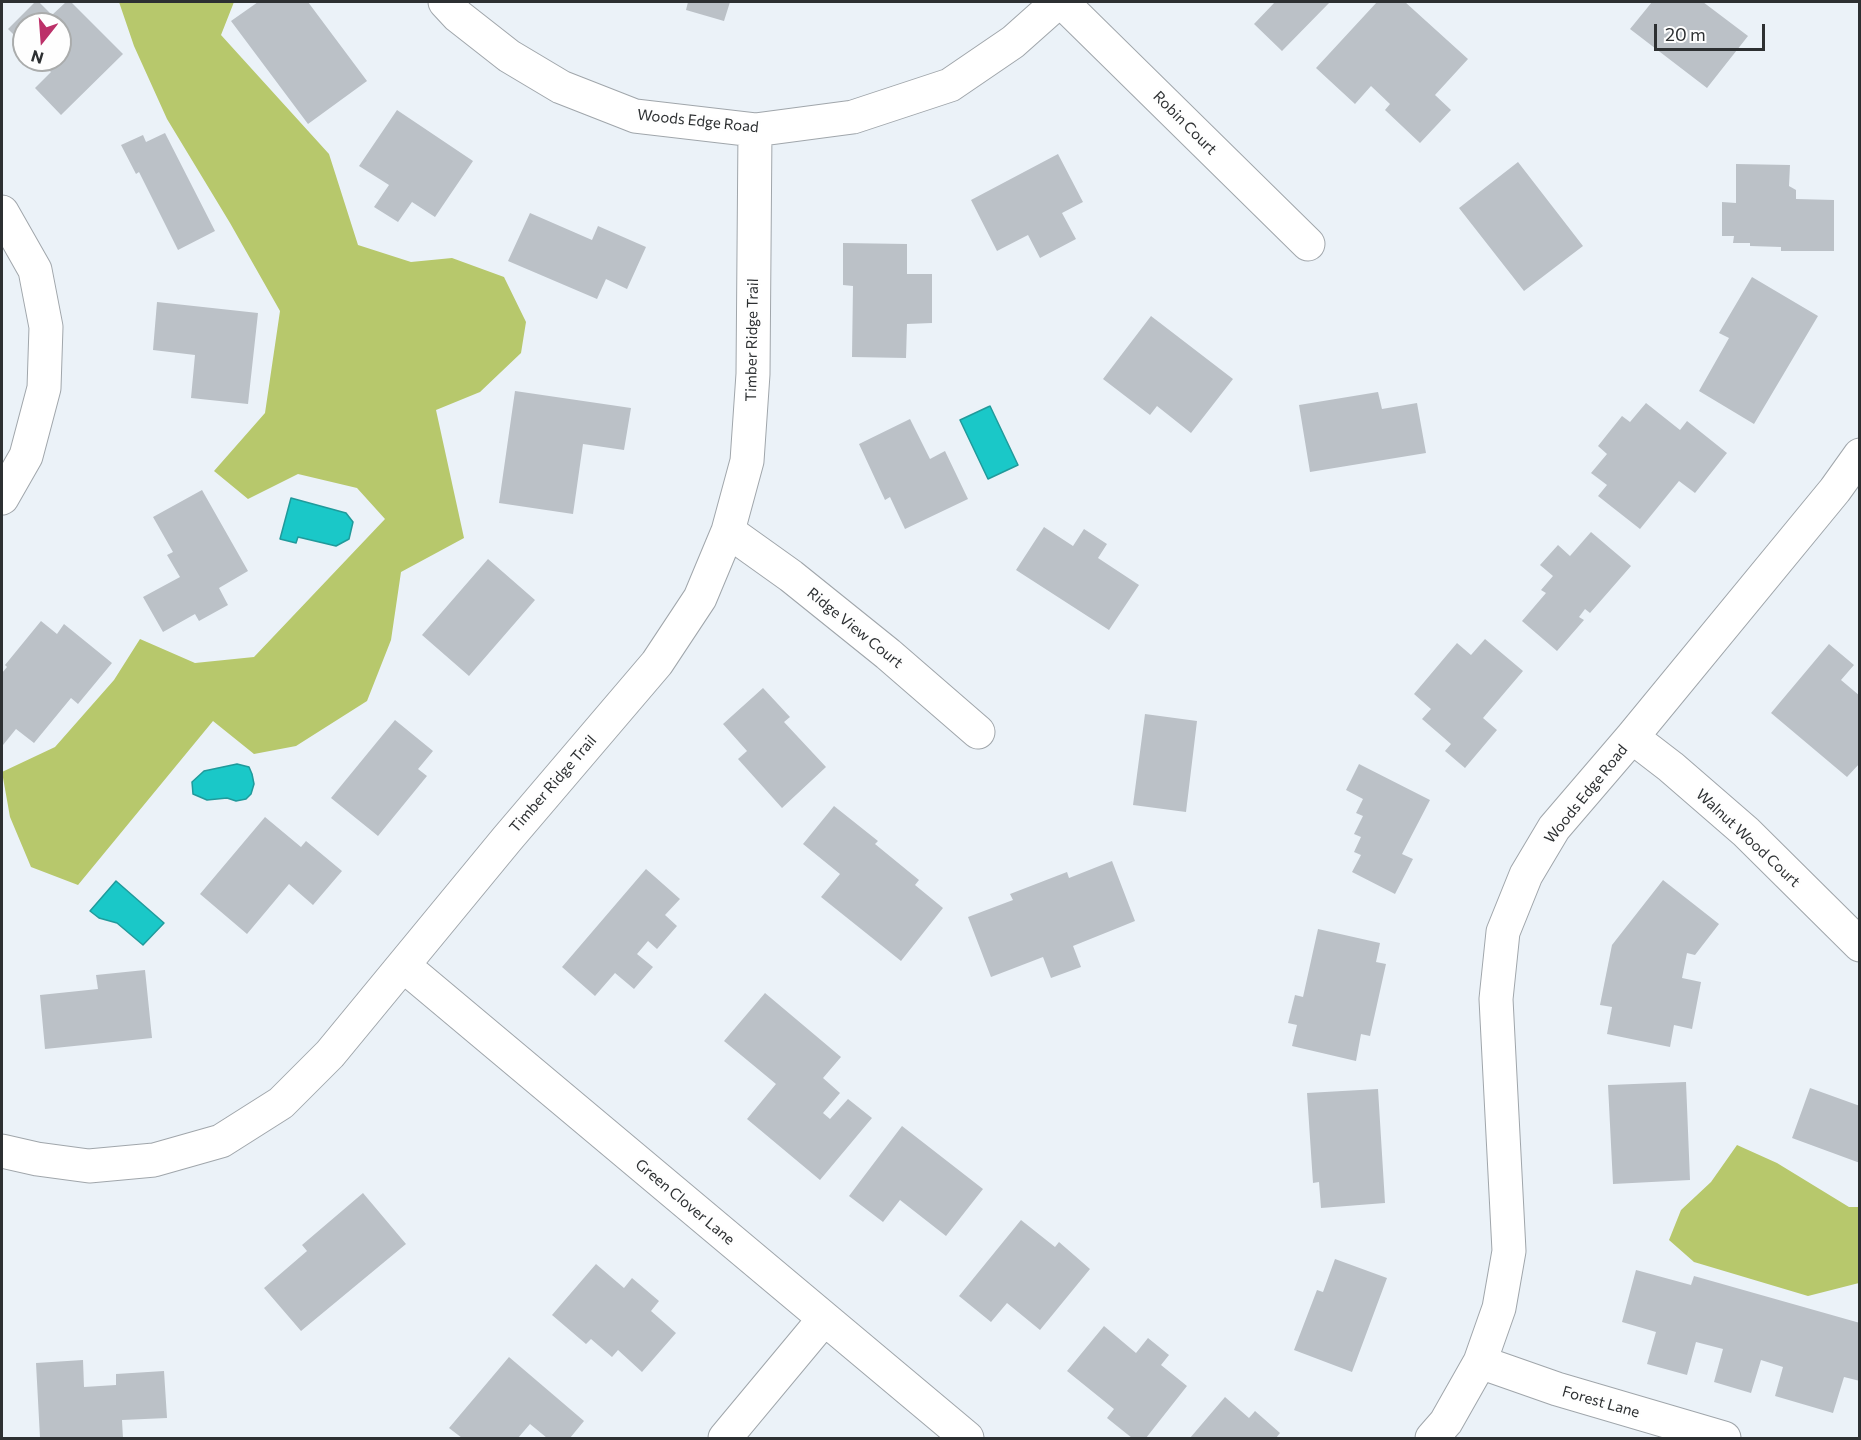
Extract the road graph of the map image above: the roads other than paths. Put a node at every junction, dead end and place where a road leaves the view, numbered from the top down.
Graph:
1 (445, 2) edge
2 (1060, 2) edge
3 (755, 130) junction
4 (2, 212) edge
5 (1308, 244) dead end
6 (1860, 455) edge
7 (2, 498) edge
8 (728, 531) junction
9 (978, 732) dead end
10 (1632, 738) junction
11 (1860, 945) edge
12 (404, 966) junction
13 (2, 1151) edge
14 (824, 1319) junction
15 (1480, 1362) junction
16 (725, 1438) edge
17 (967, 1438) edge
18 (1432, 1438) edge
19 (1724, 1438) edge

1 - 3 street, Woods Edge Road
2 - 3 street, Woods Edge Road
2 - 5 street, Robin Court
3 - 8 street, Timber Ridge Trail
4 - 7 street
6 - 10 street, Woods Edge Road
8 - 9 street, Ridge View Court
8 - 12 street, Timber Ridge Trail
10 - 11 street, Walnut Wood Court
10 - 15 street, Woods Edge Road
12 - 13 street, Timber Ridge Trail
12 - 14 street, Green Clover Lane
14 - 16 street
14 - 17 street, Green Clover Lane
15 - 18 street, Woods Edge Road
15 - 19 street, Forest Lane

